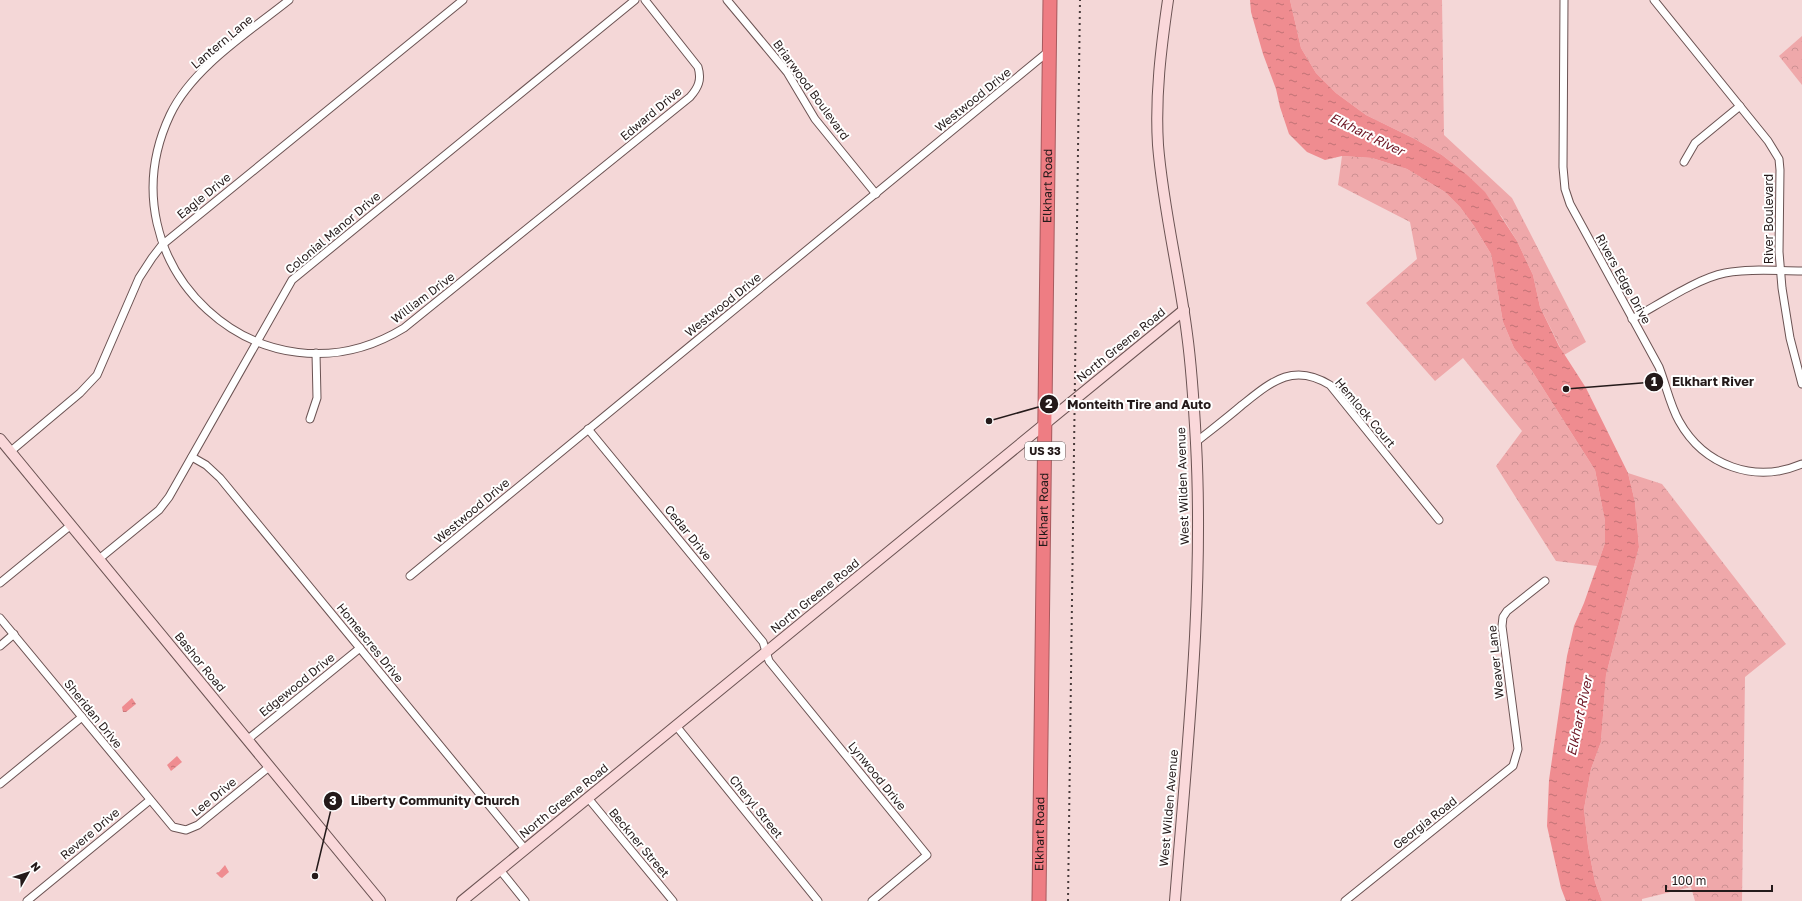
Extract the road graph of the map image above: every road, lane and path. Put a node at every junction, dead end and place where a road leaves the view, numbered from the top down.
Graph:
1 (289, 0) edge
2 (463, 0) edge
3 (635, 0) edge
4 (645, 0) edge
5 (727, 0) edge
6 (1050, 0) edge
7 (1168, 0) edge
8 (1564, 0) edge
9 (1654, 0) edge
10 (1049, 51) junction
11 (1740, 106) junction
12 (1684, 162) dead end
13 (876, 194) junction
14 (553, 208) joint
15 (162, 245) junction
16 (1781, 271) junction
17 (1802, 271) edge
18 (1184, 310) junction
19 (1632, 319) junction
20 (257, 342) junction
21 (316, 354) junction
22 (1802, 384) edge
23 (310, 419) dead end
24 (1045, 423) junction
25 (588, 430) junction
26 (0, 438) edge
27 (1196, 442) junction
28 (10, 451) junction
29 (192, 457) junction
30 (1802, 464) edge
31 (1439, 520) dead end
32 (71, 525) junction
33 (99, 559) junction
34 (410, 576) dead end
35 (1545, 581) dead end
36 (0, 584) edge
37 (0, 618) edge
38 (14, 634) junction
39 (0, 646) edge
40 (360, 648) junction
41 (766, 653) junction
42 (82, 717) junction
43 (676, 727) junction
44 (247, 740) junction
45 (1516, 760) joint
46 (269, 767) junction
47 (0, 784) edge
48 (588, 798) junction
49 (150, 800) junction
50 (169, 824) joint
51 (525, 849) junction
52 (500, 870) junction
53 (27, 901) edge
54 (380, 901) edge
55 (462, 901) edge
56 (526, 901) edge
57 (673, 901) edge
58 (818, 901) edge
59 (872, 901) edge
60 (1039, 901) edge
61 (1174, 901) edge
62 (1345, 901) edge

1 - 15 street, Lantern Lane
2 - 15 street, Eagle Drive
3 - 20 street, Colonial Manor Drive
4 - 14 street, Edward Drive
5 - 13 street, Briarwood Boulevard
6 - 10 highway, Elkhart Road / US 33
7 - 18 street, West Wilden Avenue
8 - 19 street, Rivers Edge Drive
9 - 11 street, River Boulevard
10 - 13 street, Westwood Drive
10 - 24 highway, Elkhart Road / US 33
11 - 12 street
11 - 16 street, River Boulevard
13 - 25 street, Westwood Drive
14 - 21 street, William Drive
15 - 20 street, William Drive
15 - 28 street, Eagle Drive
16 - 17 street
16 - 19 street
16 - 22 street, River Boulevard
18 - 24 street, North Greene Road
18 - 27 street, West Wilden Avenue
19 - 30 street, Rivers Edge Drive
20 - 21 street, William Drive
20 - 29 street, Colonial Manor Drive
21 - 23 street
24 - 41 street, North Greene Road
24 - 60 highway, Elkhart Road / US 33
25 - 34 street, Westwood Drive
25 - 41 street, Cedar Drive
26 - 28 street, Bashor Road
27 - 31 street, Hemlock Court
27 - 61 street, West Wilden Avenue
28 - 32 street, Bashor Road
29 - 33 street, Colonial Manor Drive
29 - 40 street, Homeacres Drive
32 - 33 street, Bashor Road
32 - 36 street
33 - 44 street, Bashor Road
35 - 45 street, Weaver Lane
37 - 38 street, Sheridan Drive
38 - 39 street
38 - 42 street, Sheridan Drive
40 - 44 street, Edgewood Drive
40 - 51 street, Homeacres Drive
41 - 43 street, North Greene Road
41 - 59 street, Lynwood Drive
42 - 47 street
42 - 49 street, Sheridan Drive
43 - 48 street, North Greene Road
43 - 58 street, Cheryl Street
44 - 46 street, Bashor Road
45 - 62 street, Georgia Road
46 - 50 street, Lee Drive
46 - 54 street, Bashor Road
48 - 51 street, North Greene Road
48 - 57 street, Beckner Street
49 - 50 street, Sheridan Drive
49 - 53 street, Revere Drive
51 - 52 street, North Greene Road
52 - 55 street, North Greene Road
52 - 56 street

